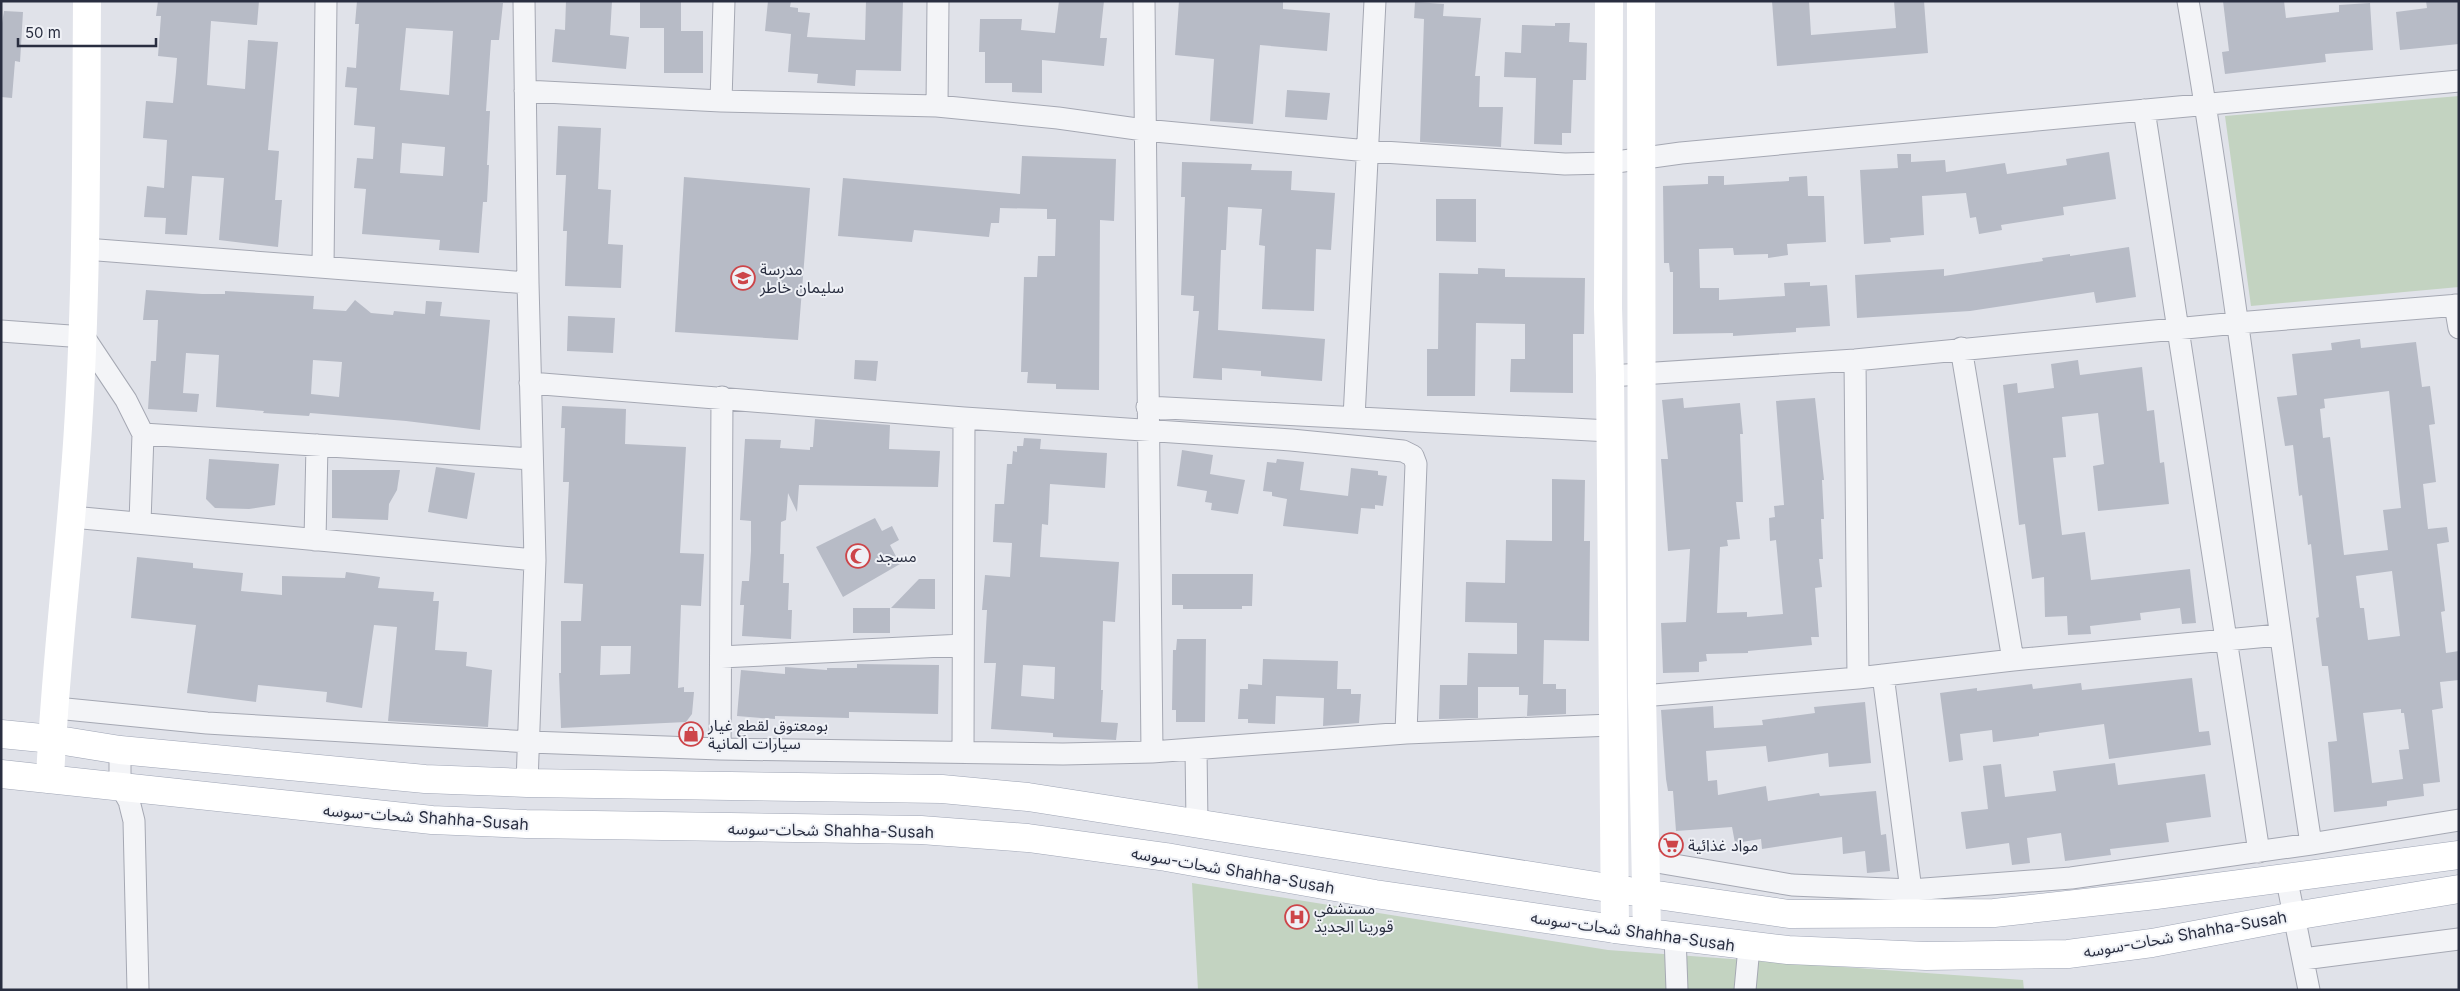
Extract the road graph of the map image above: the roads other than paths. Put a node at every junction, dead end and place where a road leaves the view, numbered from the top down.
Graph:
1 (87, 1) edge
2 (326, 1) edge
3 (524, 1) edge
4 (724, 1) edge
5 (938, 1) edge
6 (1144, 1) edge
7 (1375, 1) edge
8 (1609, 1) edge
9 (1641, 1) edge
10 (2188, 1) edge
11 (2459, 81) edge
12 (524, 91) junction
13 (721, 101) junction
14 (2206, 103) junction
15 (937, 106) junction
16 (2144, 110) junction
17 (1144, 130) junction
18 (1368, 151) junction
19 (1640, 158) junction
20 (1609, 163) junction
21 (85, 249) junction
22 (323, 268) junction
23 (528, 283) junction
24 (2457, 305) edge
25 (2237, 323) junction
26 (2459, 328) edge
27 (2179, 330) junction
28 (1, 331) edge
29 (84, 337) junction
30 (1962, 348) junction
31 (1855, 360) junction
32 (1610, 376) junction
33 (1642, 376) junction
34 (530, 383) junction
35 (722, 397) junction
36 (1147, 408) junction
37 (964, 418) junction
38 (1354, 418) junction
39 (1147, 431) junction
40 (1610, 431) junction
41 (143, 434) junction
42 (317, 445) junction
43 (532, 459) junction
44 (72, 517) junction
45 (140, 523) junction
46 (315, 540) junction
47 (535, 560) junction
48 (2279, 635) junction
49 (2228, 641) junction
50 (963, 645) junction
51 (721, 657) junction
52 (2013, 660) junction
53 (1883, 675) junction
54 (1858, 678) junction
55 (1642, 696) junction
56 (56, 708) junction
57 (1612, 725) junction
58 (1406, 733) junction
59 (1, 734) edge
60 (52, 739) junction
61 (530, 742) junction
62 (1196, 748) junction
63 (720, 749) junction
64 (120, 750) junction
65 (963, 752) junction
66 (1152, 752) junction
67 (1, 774) edge
68 (50, 780) junction
69 (527, 783) junction
70 (120, 785) junction
71 (2459, 820) edge
72 (1197, 823) junction
73 (2311, 844) junction
74 (2259, 852) junction
75 (2459, 855) edge
76 (1645, 860) junction
77 (2286, 876) junction
78 (1614, 889) junction
79 (2459, 889) edge
80 (1911, 890) junction
81 (1646, 894) junction
82 (2294, 916) junction
83 (1615, 929) junction
84 (1647, 932) junction
85 (1675, 935) junction
86 (2459, 938) edge
87 (1749, 947) junction
88 (2303, 959) junction
89 (138, 990) edge
90 (1677, 990) edge
91 (1745, 990) edge
92 (2309, 990) edge

1 - 21 main road
2 - 22 street
3 - 12 street
4 - 13 street
5 - 15 street
6 - 17 street
7 - 18 street
8 - 20 main road
9 - 19 main road
10 - 14 street
11 - 14 street
12 - 13 street
12 - 23 street
13 - 15 street
14 - 16 street
14 - 25 street
15 - 17 street
16 - 19 street
16 - 27 street
17 - 18 street
17 - 36 street
18 - 20 street
18 - 38 street
19 - 20 street
19 - 33 main road
20 - 32 main road
21 - 22 street
21 - 29 main road
22 - 23 street
23 - 34 street
24 - 25 street
24 - 26 street
25 - 27 street
25 - 48 street
27 - 30 street
27 - 49 street
28 - 29 street
29 - 41 street
29 - 44 main road
30 - 31 street
30 - 52 street
31 - 33 street
31 - 54 street
32 - 33 street
32 - 40 main road
33 - 55 main road
34 - 35 street
34 - 43 street
35 - 37 street
35 - 51 street
36 - 38 street
36 - 39 street
37 - 39 street
37 - 50 street
38 - 40 street
39 - 58 street
39 - 66 street
40 - 57 main road
41 - 42 street
41 - 45 street
42 - 43 street
42 - 46 street
43 - 47 street
44 - 45 street
44 - 56 main road
45 - 46 street
46 - 47 street
47 - 61 street
48 - 49 street
48 - 73 street
49 - 52 street
49 - 74 street
50 - 51 street
50 - 65 street
51 - 63 street
52 - 53 street
53 - 54 street
53 - 80 street
54 - 55 street
55 - 76 main road
56 - 60 main road
56 - 61 street
57 - 58 street
57 - 78 main road
58 - 62 street
59 - 60 main road
60 - 64 main road
60 - 68 main road
61 - 63 street
61 - 69 street
62 - 66 street
62 - 72 street
63 - 65 street
64 - 69 main road
64 - 70 street
65 - 66 street
67 - 68 main road, شحات-سوسه Shahha-Susah
68 - 70 main road, شحات-سوسه Shahha-Susah
69 - 72 main road
70 - 83 main road, شحات-سوسه Shahha-Susah
70 - 89 street
71 - 73 street
72 - 78 main road
73 - 74 street
74 - 80 street
75 - 77 main road
76 - 80 street
76 - 81 main road
77 - 81 main road
77 - 82 street
78 - 81 main road
78 - 83 main road
79 - 82 main road, شحات-سوسه Shahha-Susah
81 - 84 main road
82 - 87 main road, شحات-سوسه Shahha-Susah
82 - 88 street
83 - 84 main road, شحات-سوسه Shahha-Susah
84 - 85 main road, شحات-سوسه Shahha-Susah
85 - 87 main road, شحات-سوسه Shahha-Susah
85 - 90 street
86 - 88 street
87 - 91 street
88 - 92 street

